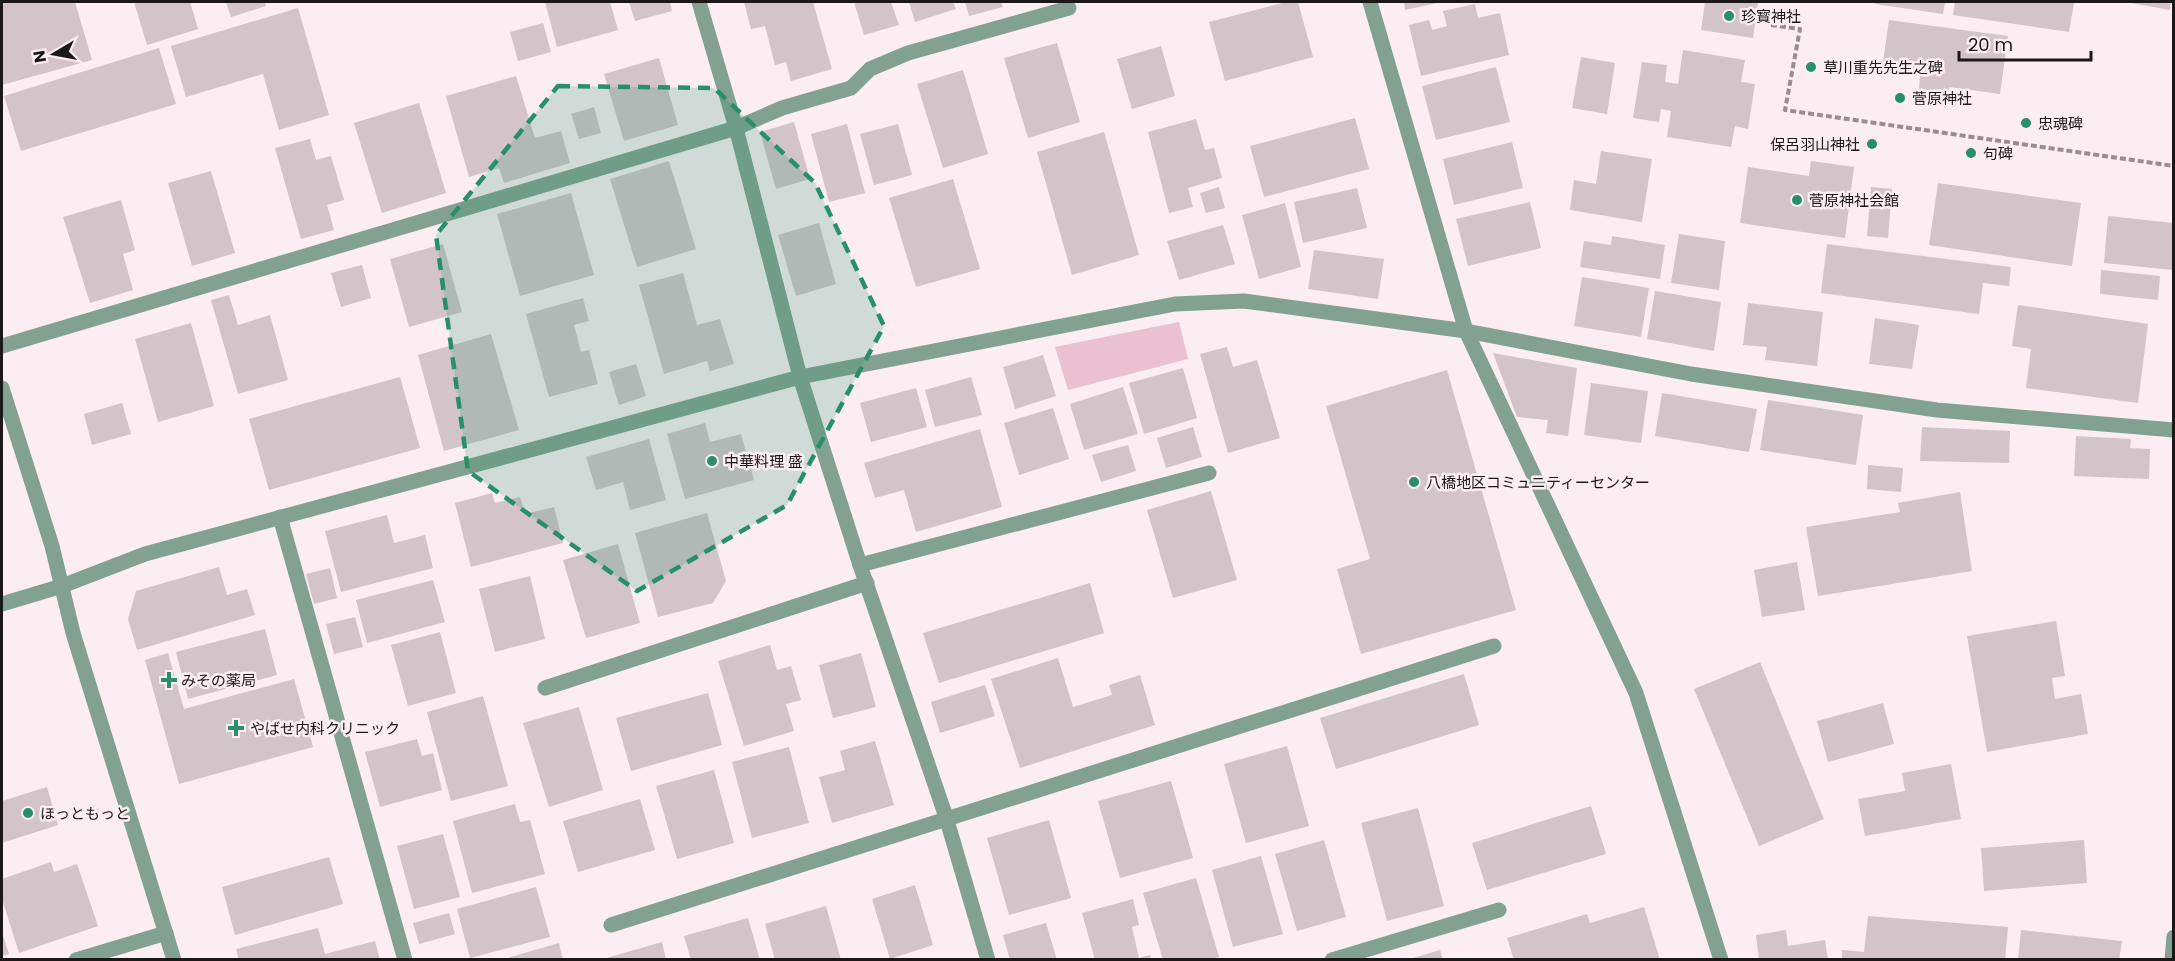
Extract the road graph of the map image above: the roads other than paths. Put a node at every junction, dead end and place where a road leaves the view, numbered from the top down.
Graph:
1 (699, 2) edge
2 (1370, 2) edge
3 (1069, 8) dead end
4 (736, 128) junction
5 (1466, 331) junction
6 (2, 346) edge
7 (800, 376) junction
8 (2, 388) edge
9 (2174, 430) edge
10 (1209, 473) dead end
11 (280, 517) junction
12 (860, 565) junction
13 (867, 583) junction
14 (62, 586) junction
15 (2, 604) edge
16 (1494, 645) dead end
17 (545, 688) dead end
18 (946, 817) junction
19 (1499, 910) dead end
20 (611, 925) dead end
21 (166, 933) junction
22 (2174, 937) edge
23 (76, 960) edge
24 (174, 960) edge
25 (405, 960) edge
26 (988, 960) edge
27 (1332, 960) edge
28 (1721, 960) edge
29 (2172, 960) edge

1 - 4 street
2 - 5 street
3 - 4 street
4 - 6 street
4 - 7 street
5 - 7 street
5 - 9 street
5 - 28 street
7 - 11 street
7 - 12 street
8 - 14 street
10 - 12 street
11 - 14 street
11 - 25 street
12 - 13 street
13 - 17 street
13 - 18 street
14 - 15 street
14 - 21 street
16 - 18 street
18 - 20 street
18 - 26 street
19 - 27 street
21 - 23 street
21 - 24 street
22 - 29 street

